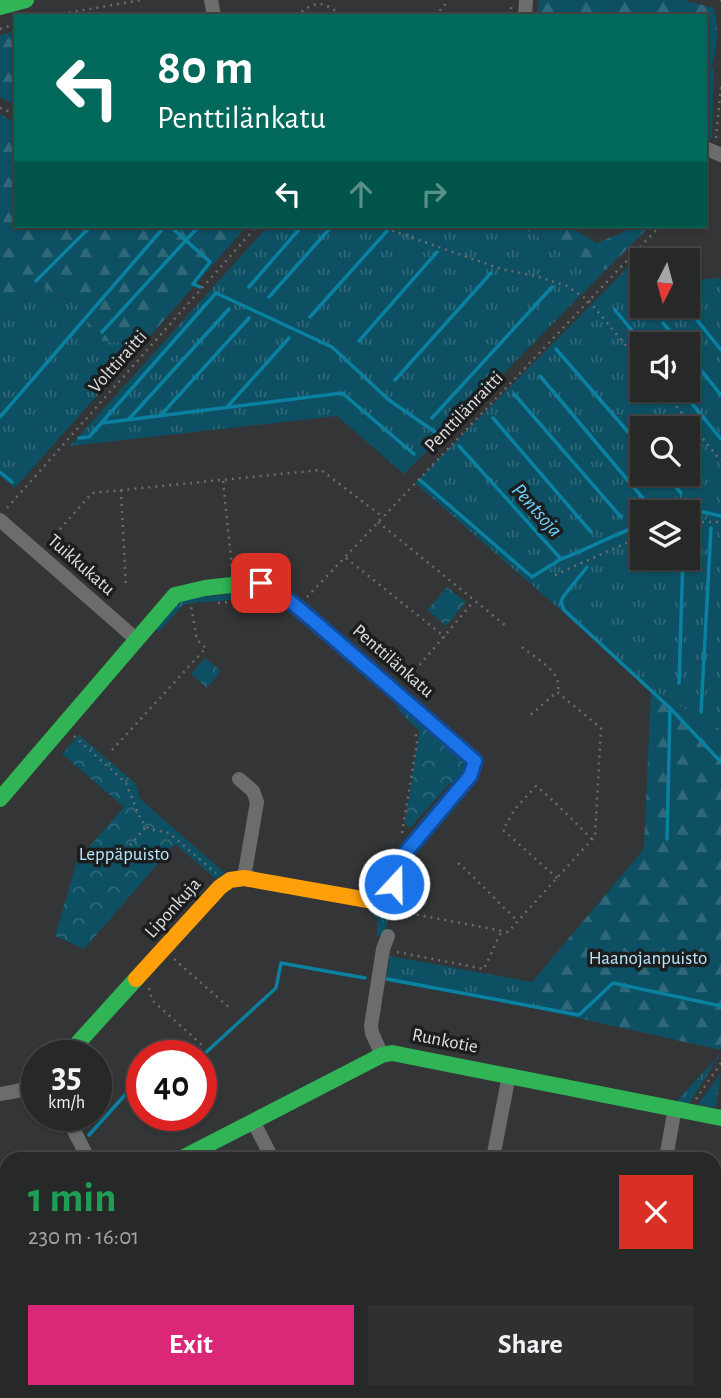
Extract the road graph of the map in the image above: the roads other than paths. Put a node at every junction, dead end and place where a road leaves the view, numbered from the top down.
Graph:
1 (26, 0) edge
2 (0, 7) edge
3 (0, 518) edge
4 (136, 639) junction
5 (239, 779) dead end
6 (0, 799) edge
7 (244, 877) junction
8 (391, 908) joint
9 (385, 942) road end
10 (81, 1040) edge
11 (383, 1055) junction
12 (509, 1075) junction
13 (21, 1090) edge
14 (0, 1094) edge
15 (683, 1110) junction
16 (721, 1118) edge
17 (254, 1123) junction
18 (74, 1131) edge
19 (85, 1152) edge
20 (194, 1152) edge
21 (269, 1152) edge
22 (494, 1152) edge
23 (668, 1152) edge

1 - 2 street
3 - 4 street, Tuikkukatu
4 - 6 street, Penttilänkatu
4 - 8 street, Penttilänkatu
5 - 7 street
7 - 8 street, Liponkuja
7 - 10 street, Liponkuja
9 - 11 street
11 - 12 street, Runkotie
11 - 17 street
12 - 15 street, Runkotie
12 - 22 street
13 - 14 street
15 - 16 street, Runkotie
15 - 23 street
17 - 20 street
17 - 21 street
18 - 19 street

